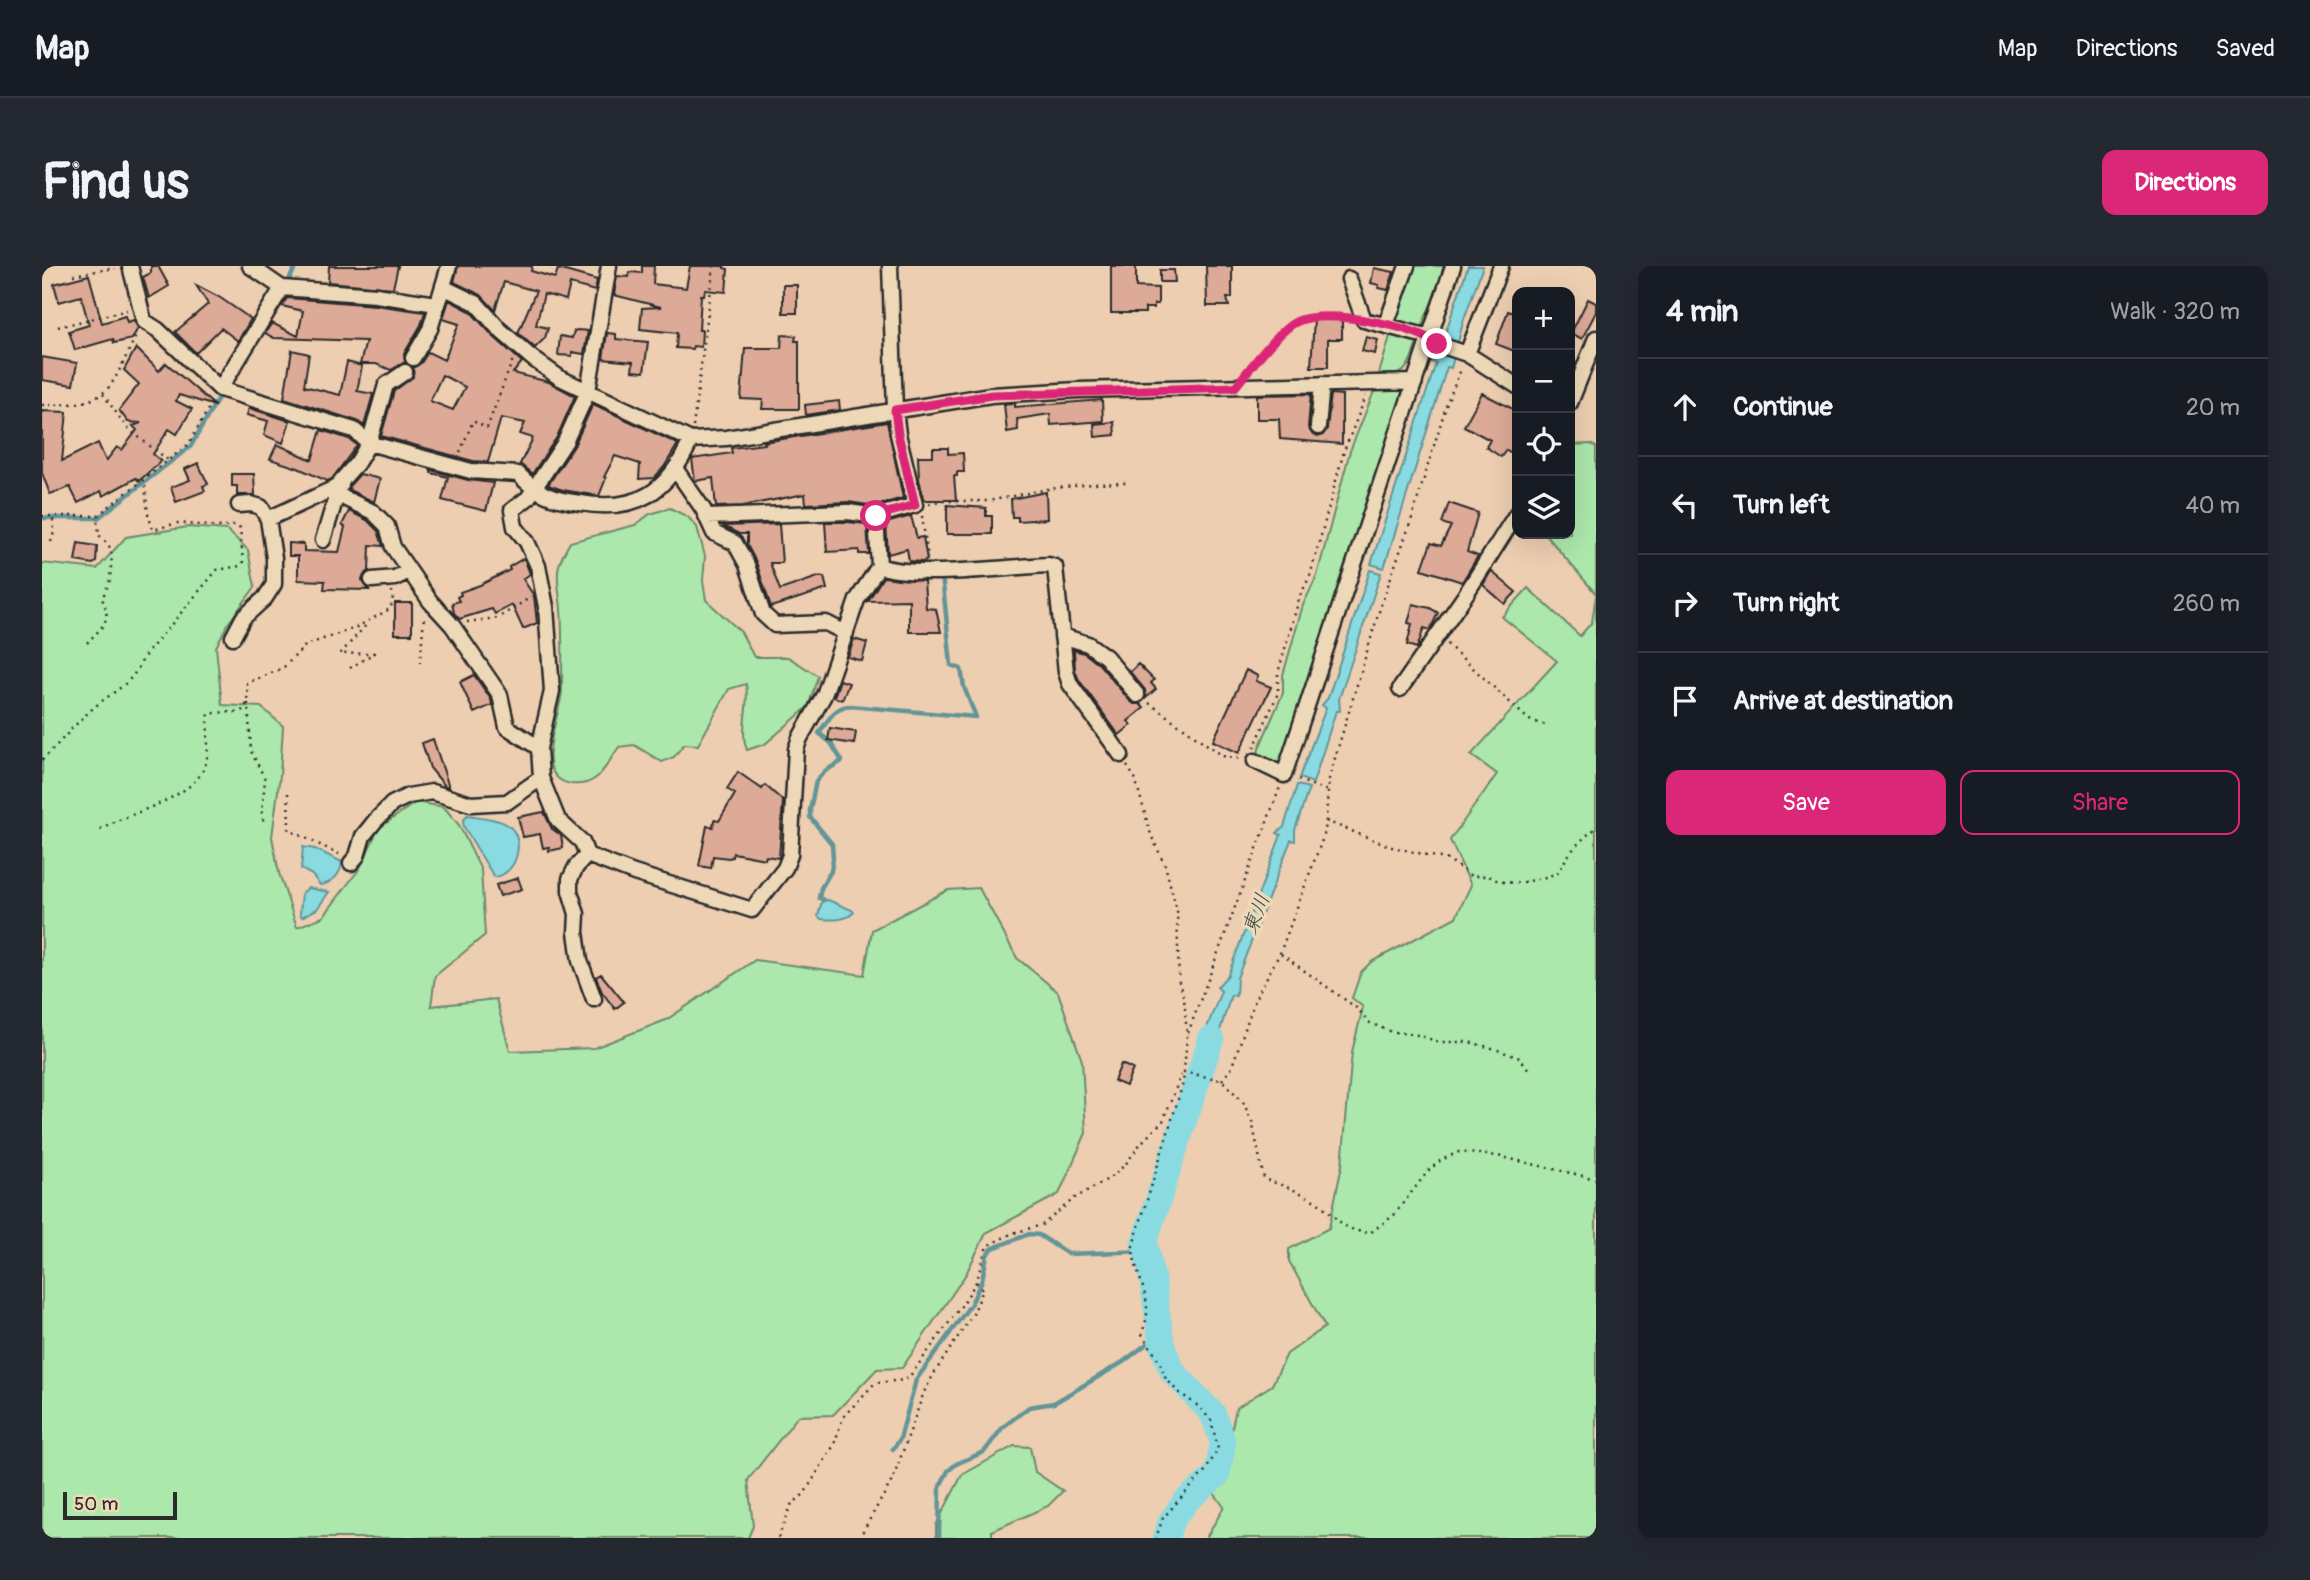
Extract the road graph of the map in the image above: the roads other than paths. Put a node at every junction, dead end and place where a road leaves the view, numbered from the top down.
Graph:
1 (130, 266) edge
2 (250, 266) edge
3 (449, 266) edge
4 (609, 266) edge
5 (890, 266) edge
6 (1407, 266) edge
7 (1453, 266) edge
8 (1501, 266) edge
9 (1349, 279) dead end
10 (443, 287) junction
11 (282, 288) junction
12 (437, 304) junction
13 (1386, 325) junction
14 (1596, 338) edge
15 (1433, 340) junction
16 (1462, 353) junction
17 (413, 358) dead end
18 (405, 372) dead end
19 (1415, 382) junction
20 (1512, 383) edge
21 (1322, 384) junction
22 (220, 388) junction
23 (1575, 390) edge
24 (588, 391) junction
25 (895, 410) junction
26 (1318, 427) dead end
27 (691, 440) junction
28 (369, 443) junction
29 (676, 470) junction
30 (533, 489) junction
31 (339, 490) junction
32 (239, 505) dead end
33 (876, 516) junction
34 (707, 517) junction
35 (268, 519) junction
36 (1512, 521) edge
37 (323, 540) dead end
38 (879, 566) junction
39 (409, 571) junction
40 (372, 580) dead end
41 (846, 633) junction
42 (1062, 636) junction
43 (233, 637) dead end
44 (1400, 689) dead end
45 (1137, 695) road end
46 (539, 748) junction
47 (1121, 755) road end
48 (1255, 761) road end
49 (541, 778) junction
50 (587, 855) junction
51 (351, 863) dead end
52 (594, 999) dead end

1 - 22 street
2 - 11 street
3 - 10 street
4 - 24 street
5 - 25 street
6 - 13 street
7 - 15 street
8 - 16 street
9 - 13 street
10 - 12 street
10 - 24 street
11 - 12 street
11 - 22 street
12 - 17 street
13 - 15 street
14 - 23 street
15 - 16 street
15 - 19 street
16 - 20 street
18 - 28 street
19 - 21 street
19 - 48 street
21 - 25 street
21 - 26 street
22 - 28 street
24 - 27 street
24 - 30 street
25 - 27 street
25 - 33 street
27 - 29 street
28 - 30 street
28 - 31 street
29 - 30 street
29 - 34 street
30 - 46 street
31 - 35 street
31 - 37 street
31 - 39 street
32 - 35 street
33 - 34 street
33 - 38 street
34 - 41 street
35 - 43 street
36 - 44 street
38 - 41 street
38 - 42 street
39 - 40 street
39 - 46 street
41 - 50 street
42 - 45 street
42 - 47 street
46 - 49 street
49 - 50 street
49 - 51 street
50 - 52 street

